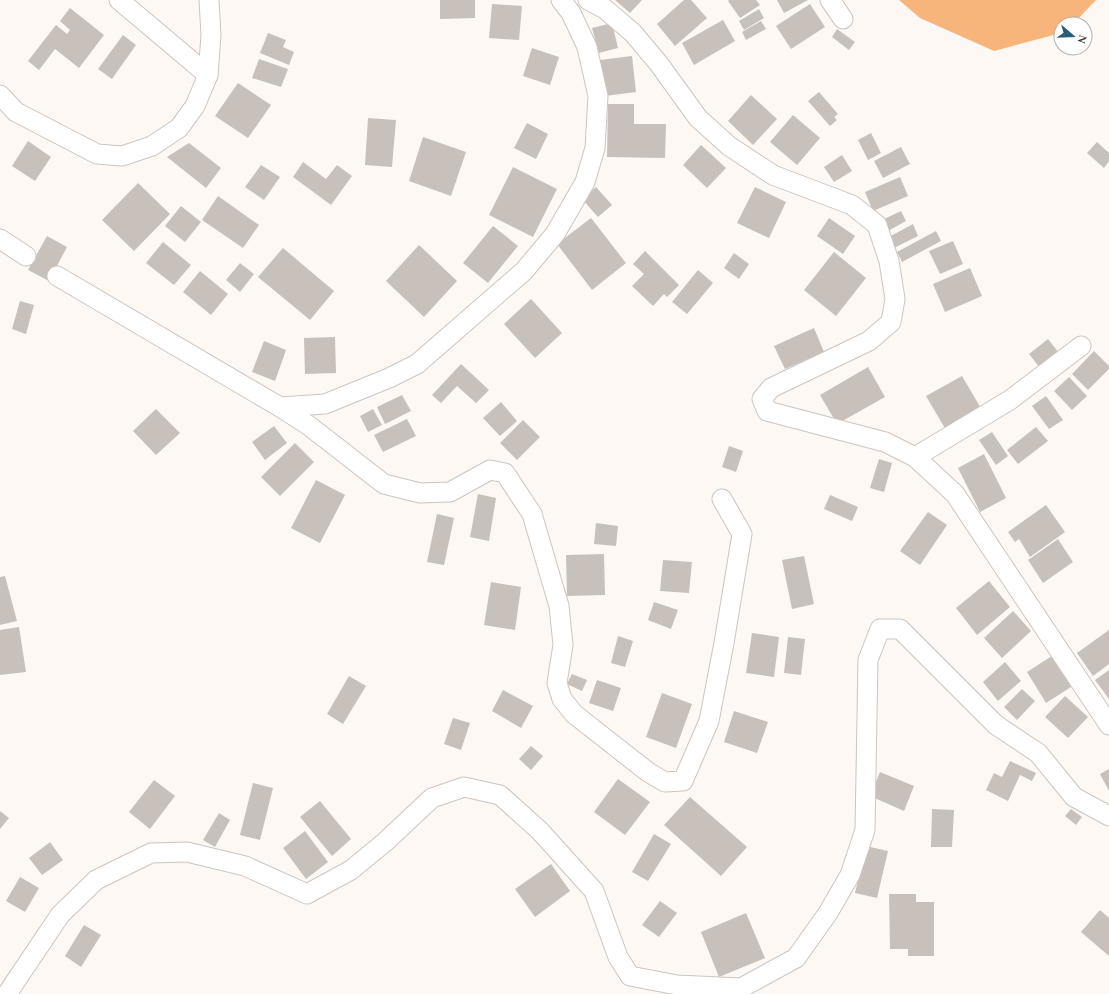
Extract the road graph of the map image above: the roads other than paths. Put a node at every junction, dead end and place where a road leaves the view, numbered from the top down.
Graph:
1 (119, 0) edge
2 (561, 0) edge
3 (588, 0) edge
4 (830, 0) edge
5 (209, 2) edge
6 (843, 19) dead end
7 (208, 75) junction
8 (0, 95) edge
9 (0, 239) edge
10 (26, 256) dead end
11 (57, 276) dead end
12 (1081, 346) dead end
13 (280, 407) junction
14 (915, 457) junction
15 (722, 499) dead end
16 (1109, 725) edge
17 (1109, 816) edge
18 (7, 994) edge

1 - 7 street
2 - 13 street
3 - 14 street
4 - 6 street
5 - 7 street
7 - 8 street
9 - 10 street
11 - 13 street
12 - 14 street
13 - 15 street
14 - 16 street
17 - 18 street

